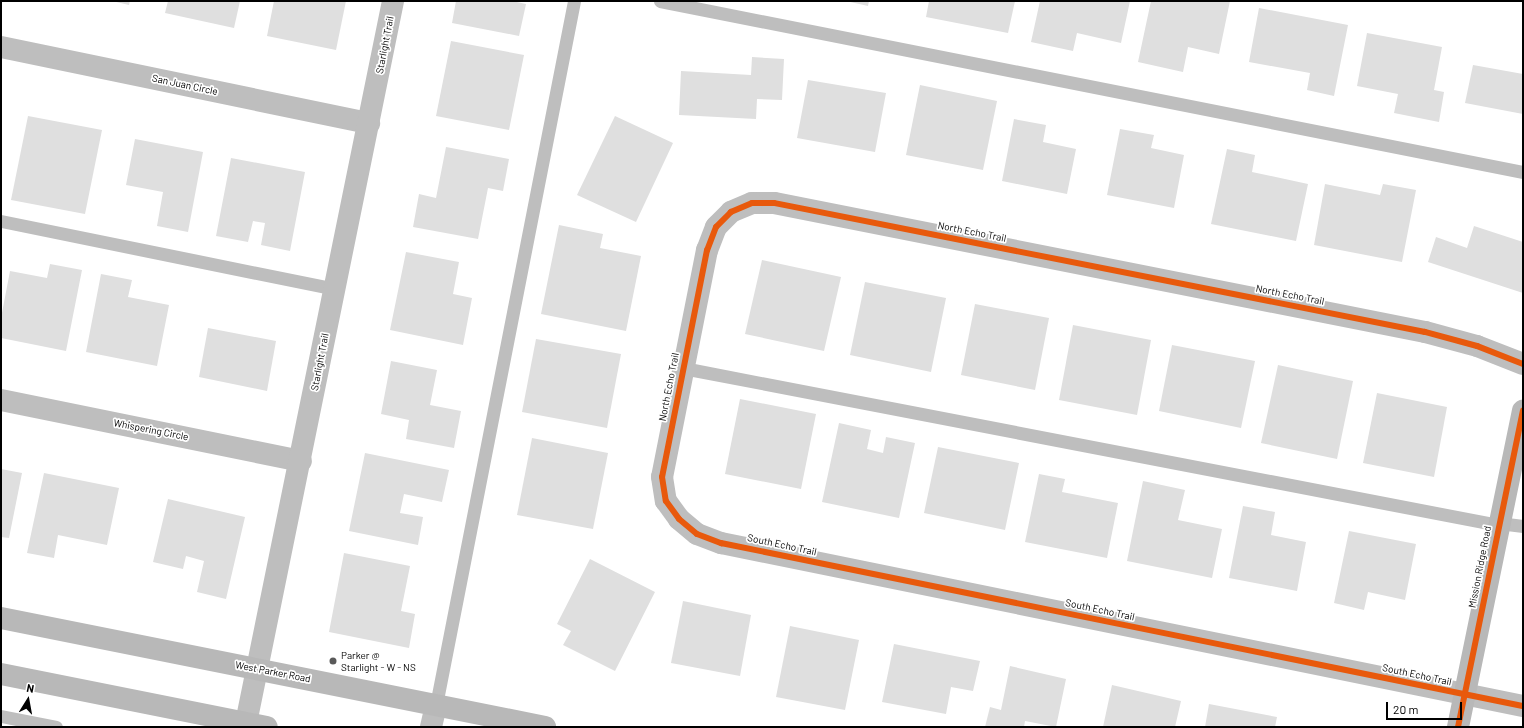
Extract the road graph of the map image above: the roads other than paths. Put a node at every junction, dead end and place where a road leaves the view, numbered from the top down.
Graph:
1 (394, 1) edge
2 (574, 1) edge
3 (660, 1) edge
4 (1, 48) edge
5 (369, 123) junction
6 (1523, 172) edge
7 (1, 221) edge
8 (335, 289) junction
9 (1523, 364) edge
10 (683, 368) junction
11 (1, 400) edge
12 (1523, 410) edge
13 (301, 461) junction
14 (679, 519) joint
15 (1498, 524) junction
16 (1523, 526) edge
17 (1, 618) edge
18 (258, 669) junction
19 (1, 674) edge
20 (1464, 694) junction
21 (436, 705) junction
22 (1523, 706) edge
23 (1, 716) edge
24 (256, 725) edge
25 (56, 727) edge
26 (431, 727) edge
27 (545, 727) edge
28 (1458, 727) edge

1 - 5 street, Starlight Trail
2 - 21 lane
3 - 6 lane
4 - 5 street, San Juan Circle
5 - 8 street, Starlight Trail
7 - 8 lane
8 - 13 street, Starlight Trail
9 - 10 street, North Echo Trail
10 - 14 street, North Echo Trail
10 - 15 lane
11 - 13 street, Whispering Circle
12 - 15 main road, Mission Ridge Road
13 - 18 street, Starlight Trail
14 - 20 street, South Echo Trail
15 - 16 lane
15 - 20 main road, Mission Ridge Road
17 - 18 main road, West Parker Road
18 - 21 main road, West Parker Road
18 - 24 street, Starlight Trail
19 - 24 main road
20 - 22 street, South Echo Trail
20 - 28 main road, Mission Ridge Road
21 - 26 street
21 - 27 main road, West Parker Road
23 - 25 lane

